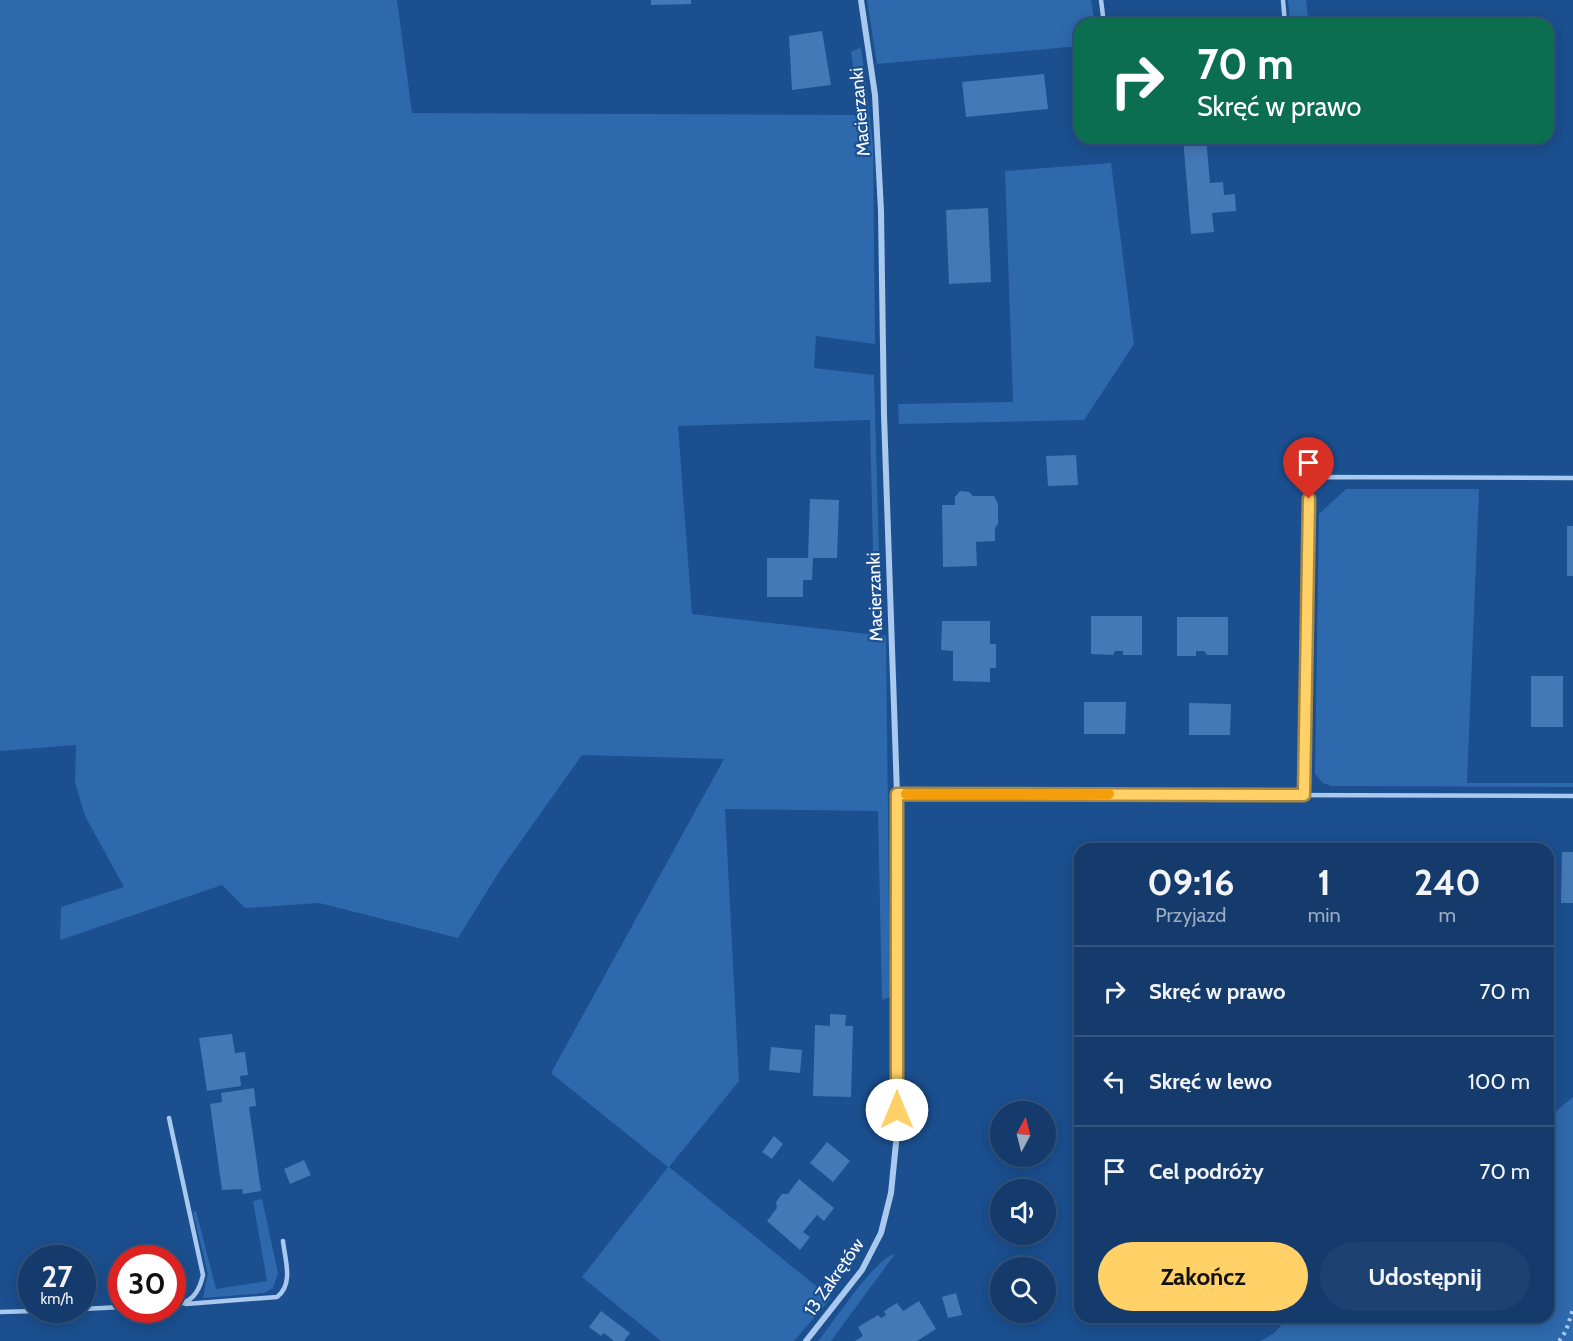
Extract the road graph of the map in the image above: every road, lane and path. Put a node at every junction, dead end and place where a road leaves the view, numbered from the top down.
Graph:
1 (861, 0) edge
2 (1101, 0) edge
3 (1283, 0) edge
4 (1103, 18) edge
5 (1284, 18) edge
6 (1573, 478) edge
7 (897, 794) junction
8 (1304, 795) junction
9 (1573, 796) edge
10 (169, 1118) dead end
11 (891, 1194) joint
12 (283, 1241) dead end
13 (186, 1302) edge
14 (186, 1304) edge
15 (1573, 1309) edge
16 (18, 1311) edge
17 (0, 1312) edge
18 (806, 1341) edge
19 (1559, 1341) edge

1 - 7 street, Macierzanki
2 - 4 lane
3 - 5 lane
6 - 8 lane
7 - 8 lane
7 - 11 street, Macierzanki
8 - 9 lane
10 - 13 lane
11 - 18 street, 13 Zakrętów
12 - 14 lane
15 - 19 path
16 - 17 lane

